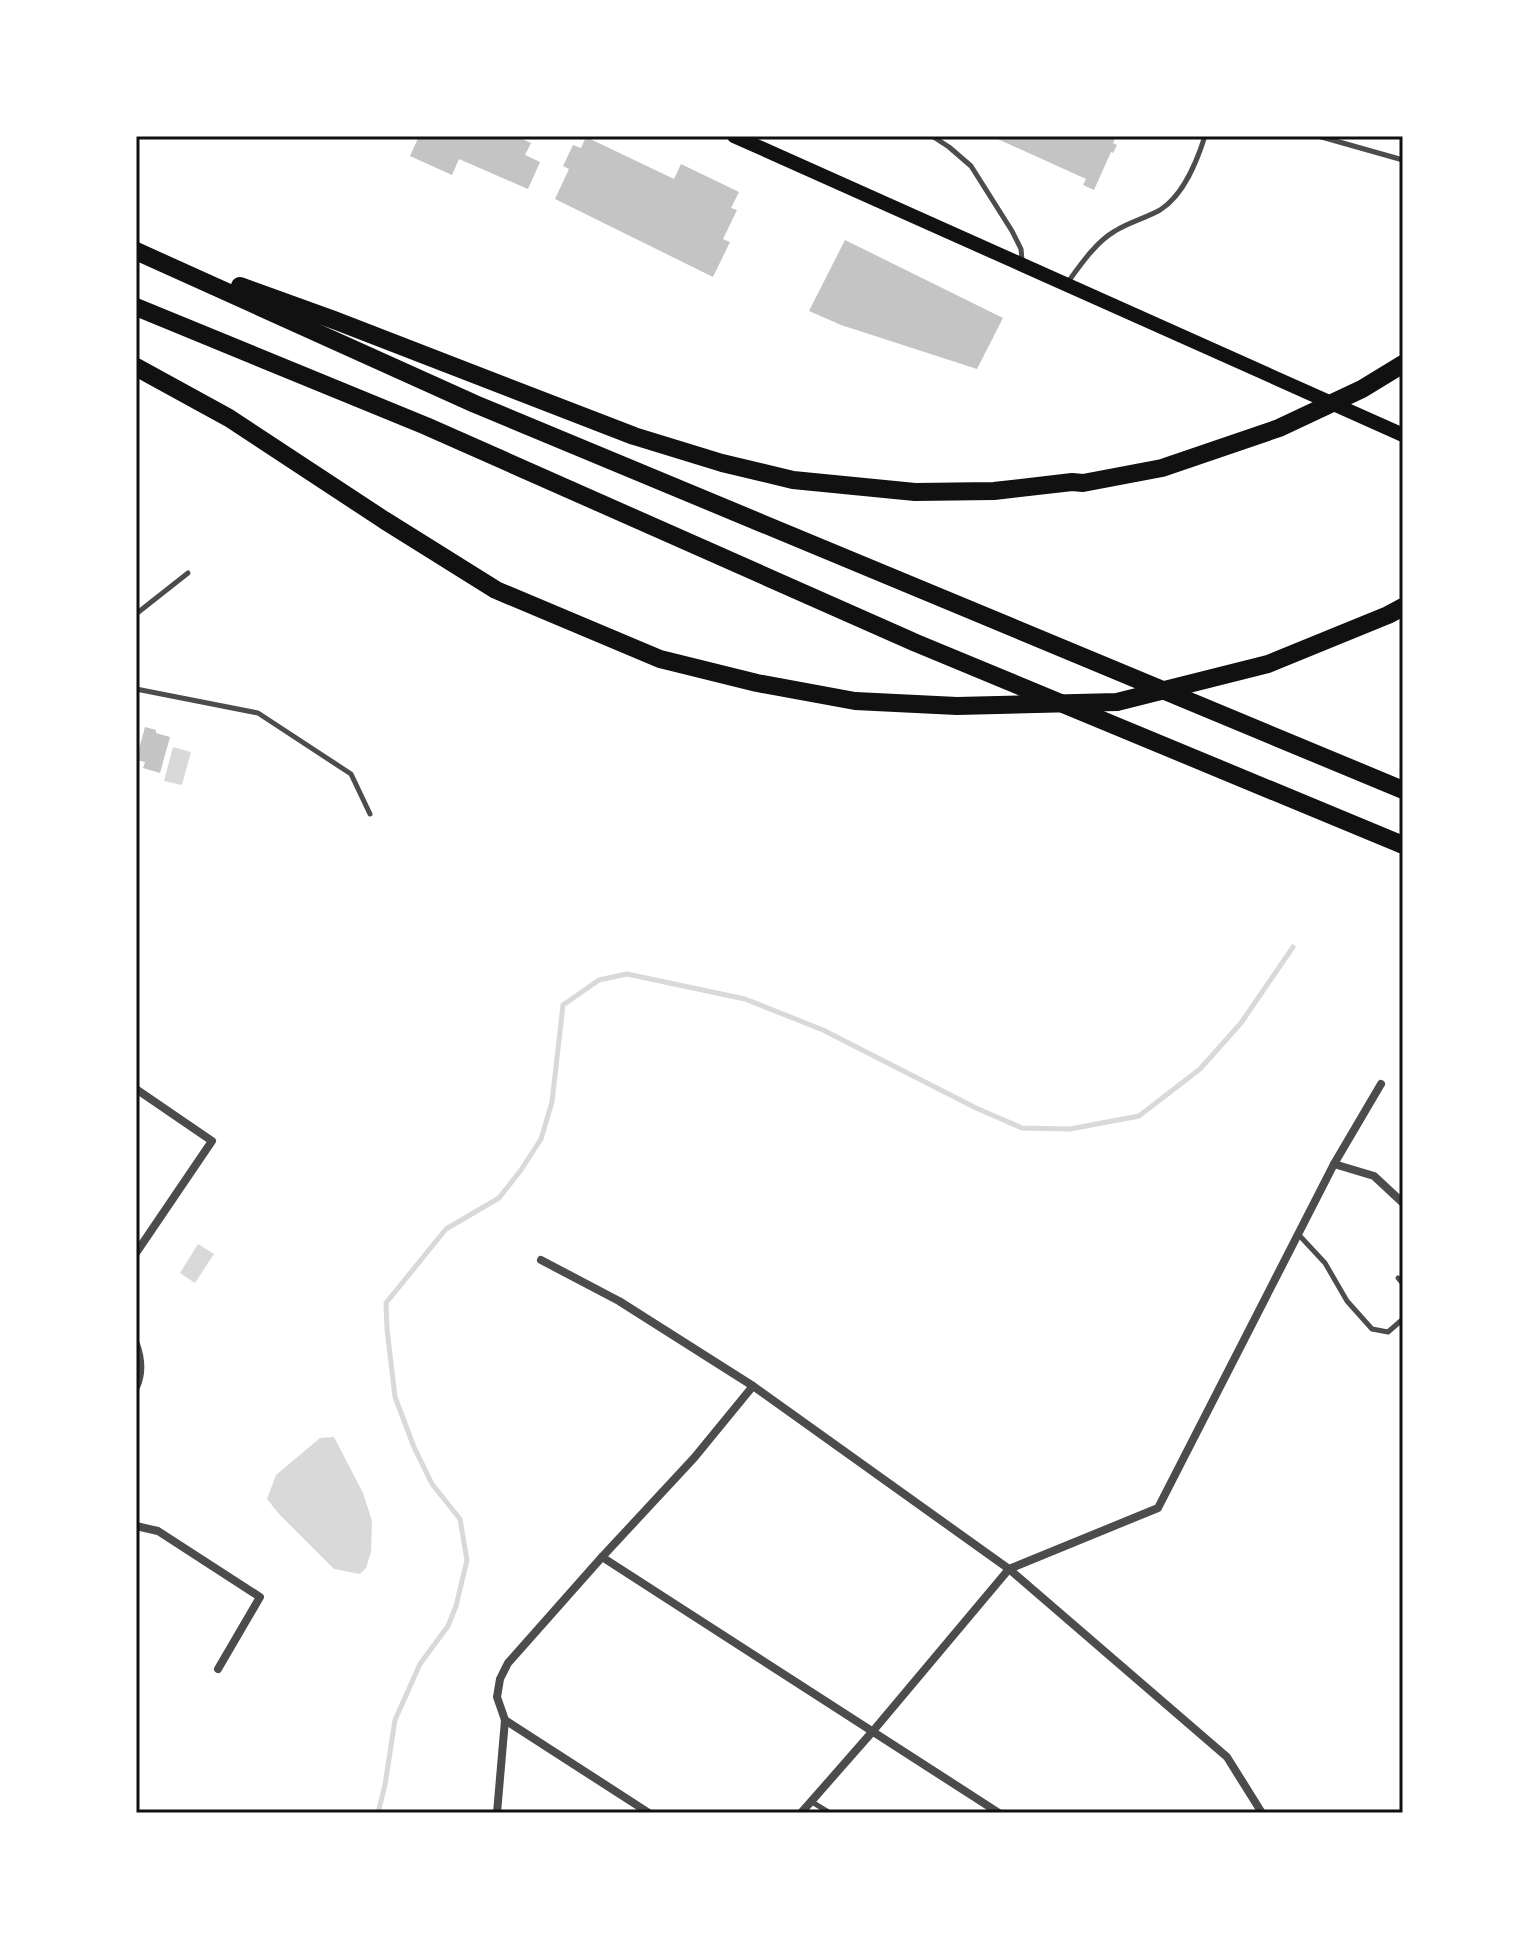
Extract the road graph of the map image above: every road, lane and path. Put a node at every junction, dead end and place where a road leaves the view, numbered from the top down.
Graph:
1 (734, 136) edge
2 (932, 136) edge
3 (1205, 136) edge
4 (1318, 136) edge
5 (1403, 160) edge
6 (136, 250) edge
7 (1023, 265) junction
8 (1066, 285) junction
9 (136, 307) edge
10 (1403, 364) edge
11 (136, 367) edge
12 (1403, 435) edge
13 (188, 573) dead end
14 (1403, 607) edge
15 (136, 614) edge
16 (136, 689) edge
17 (1403, 790) edge
18 (370, 814) dead end
19 (1403, 845) edge
20 (1381, 1084) dead end
21 (136, 1089) edge
22 (1334, 1164) junction
23 (1403, 1203) edge
24 (1298, 1234) junction
25 (136, 1253) edge
26 (541, 1260) dead end
27 (1403, 1319) edge
28 (136, 1344) edge
29 (753, 1386) junction
30 (136, 1387) edge
31 (136, 1526) edge
32 (602, 1557) junction
33 (1009, 1569) junction
34 (218, 1669) dead end
35 (505, 1720) junction
36 (873, 1731) junction
37 (811, 1801) junction
38 (497, 1813) edge
39 (649, 1813) edge
40 (801, 1813) edge
41 (830, 1813) edge
42 (999, 1813) edge
43 (1262, 1813) edge

1 - 7 main road
2 - 7 lane
3 - 8 lane
4 - 5 lane
6 - 10 highway
6 - 17 highway
7 - 8 main road
8 - 12 main road
9 - 19 highway
11 - 14 highway
13 - 15 lane
16 - 18 lane
20 - 22 street
21 - 25 street
22 - 23 street
22 - 24 street
24 - 27 lane
24 - 33 street
26 - 29 street
28 - 30 street
29 - 32 street
29 - 33 street
31 - 34 street
32 - 35 street
32 - 36 street
33 - 36 street
33 - 43 street
35 - 38 street
35 - 39 street
36 - 37 street
36 - 42 street
37 - 40 street
37 - 41 lane

